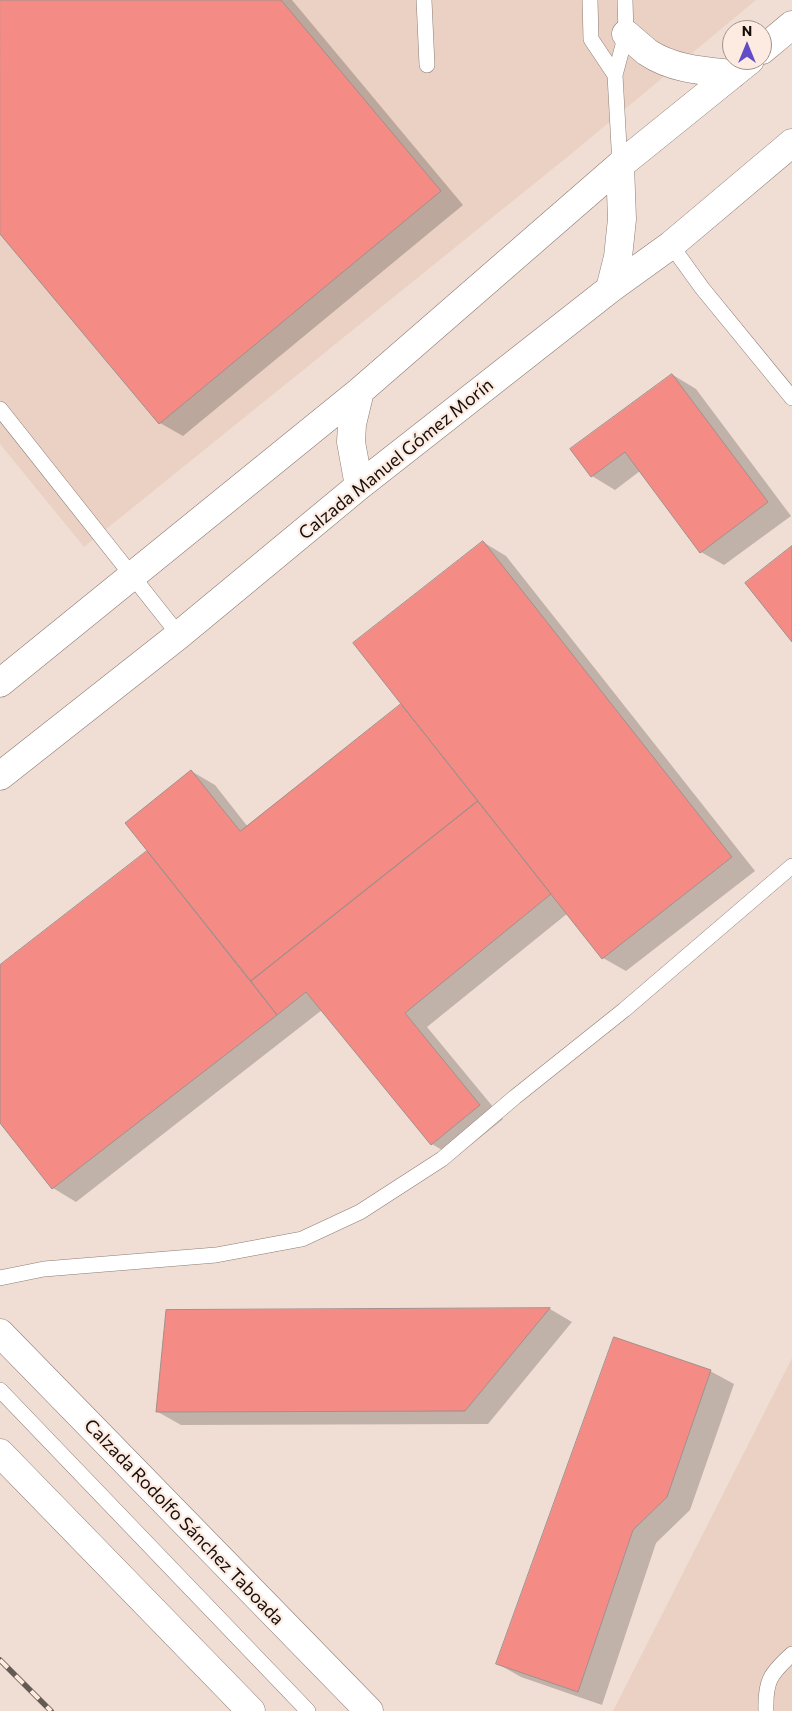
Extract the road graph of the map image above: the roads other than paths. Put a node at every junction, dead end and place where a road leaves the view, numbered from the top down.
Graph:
1 (424, 0) edge
2 (590, 0) edge
3 (625, 0) edge
4 (792, 25) edge
5 (626, 34) junction
6 (772, 42) edge
7 (427, 66) dead end
8 (722, 68) edge
9 (737, 70) edge
10 (615, 75) junction
11 (792, 143) edge
12 (620, 164) junction
13 (671, 245) junction
14 (610, 289) junction
15 (360, 391) junction
16 (792, 398) edge
17 (0, 409) edge
18 (359, 486) junction
19 (132, 575) junction
20 (179, 635) junction
21 (0, 683) edge
22 (0, 776) edge
23 (792, 866) edge
24 (0, 1278) edge
25 (0, 1333) edge
26 (0, 1390) edge
27 (0, 1452) edge
28 (792, 1654) edge
29 (251, 1711) edge
30 (308, 1711) edge
31 (369, 1711) edge
32 (766, 1711) edge

1 - 7 lane
2 - 10 lane
3 - 5 lane
4 - 6 main road
5 - 8 main road
5 - 10 lane
9 - 12 main road
10 - 12 lane
11 - 13 main road, Calzada Manuel Gómez Morín
12 - 14 main road
12 - 15 main road
13 - 14 main road, Calzada Manuel Gómez Morín
13 - 16 lane
14 - 18 main road, Calzada Manuel Gómez Morín
15 - 18 main road
15 - 19 main road
17 - 19 lane
18 - 20 main road, Calzada Manuel Gómez Morín
19 - 20 lane
19 - 21 main road
20 - 22 main road, Calzada Manuel Gómez Morín
23 - 24 lane
25 - 31 main road, Calzada Rodolfo Sánchez Taboada
26 - 30 lane
27 - 29 main road
28 - 32 lane

